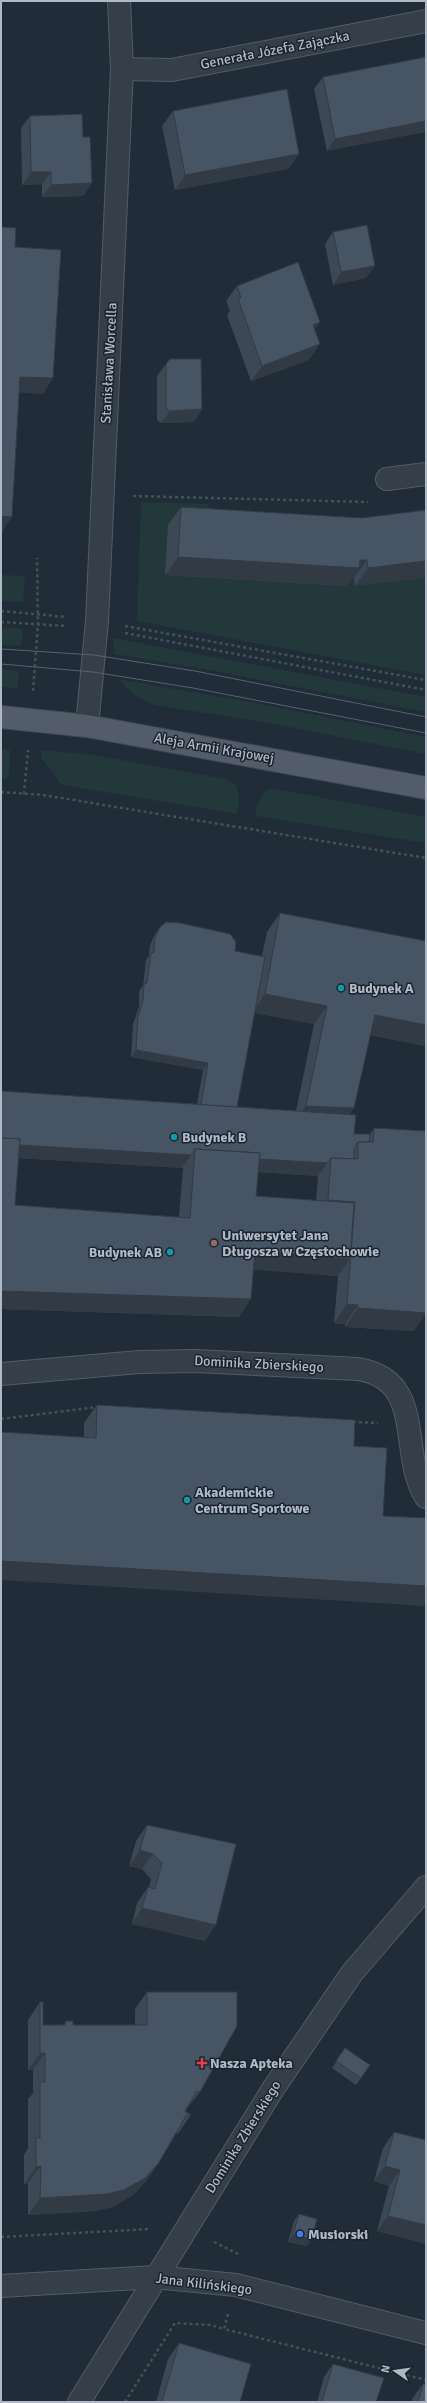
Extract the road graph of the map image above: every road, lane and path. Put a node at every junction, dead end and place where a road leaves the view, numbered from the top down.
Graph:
1 (119, 1) edge
2 (426, 21) edge
3 (122, 69) junction
4 (426, 474) edge
5 (387, 479) dead end
6 (374, 501) dead end
7 (133, 503) dead end
8 (36, 558) dead end
9 (1, 611) edge
10 (38, 613) junction
11 (128, 619) dead end
12 (1, 622) edge
13 (38, 624) junction
14 (97, 625) junction
15 (128, 627) junction
16 (127, 634) junction
17 (426, 680) edge
18 (426, 690) edge
19 (1, 717) edge
20 (30, 719) junction
21 (88, 726) junction
22 (426, 788) edge
23 (1, 792) edge
24 (24, 794) junction
25 (426, 858) edge
26 (1, 1374) edge
27 (98, 1407) edge
28 (1, 1419) edge
29 (350, 1422) edge
30 (417, 1424) edge
31 (426, 1496) edge
32 (426, 1888) edge
33 (155, 2230) dead end
34 (1, 2237) edge
35 (211, 2242) dead end
36 (243, 2257) dead end
37 (155, 2278) junction
38 (1, 2286) edge
39 (229, 2309) dead end
40 (224, 2329) junction
41 (426, 2333) edge
42 (426, 2380) edge
43 (79, 2402) edge
44 (125, 2402) edge

1 - 3 street, Stanisława Worcella
2 - 3 street, Generała Józefa Zajączka
3 - 14 street, Stanisława Worcella
4 - 5 street
6 - 7 path
8 - 10 path
9 - 10 path
10 - 13 path
10 - 14 path
11 - 15 path
12 - 13 path
13 - 14 path
13 - 20 path
14 - 15 path
14 - 16 path
14 - 21 street, Stanisława Worcella
15 - 16 path
15 - 17 path
16 - 18 path
19 - 20 main road, Aleja Armii Krajowej
20 - 21 main road, Aleja Armii Krajowej
20 - 24 path
21 - 22 main road, Aleja Armii Krajowej
23 - 24 path
24 - 25 path
26 - 30 street, Dominika Zbierskiego
27 - 28 path
29 - 30 path
30 - 31 street, Dominika Zbierskiego
32 - 37 street, Dominika Zbierskiego
33 - 34 path
35 - 36 path
37 - 38 street, Jana Kilińskiego
37 - 41 street, Jana Kilińskiego
37 - 43 street, Dominika Zbierskiego
39 - 40 path
40 - 42 path
40 - 44 path

